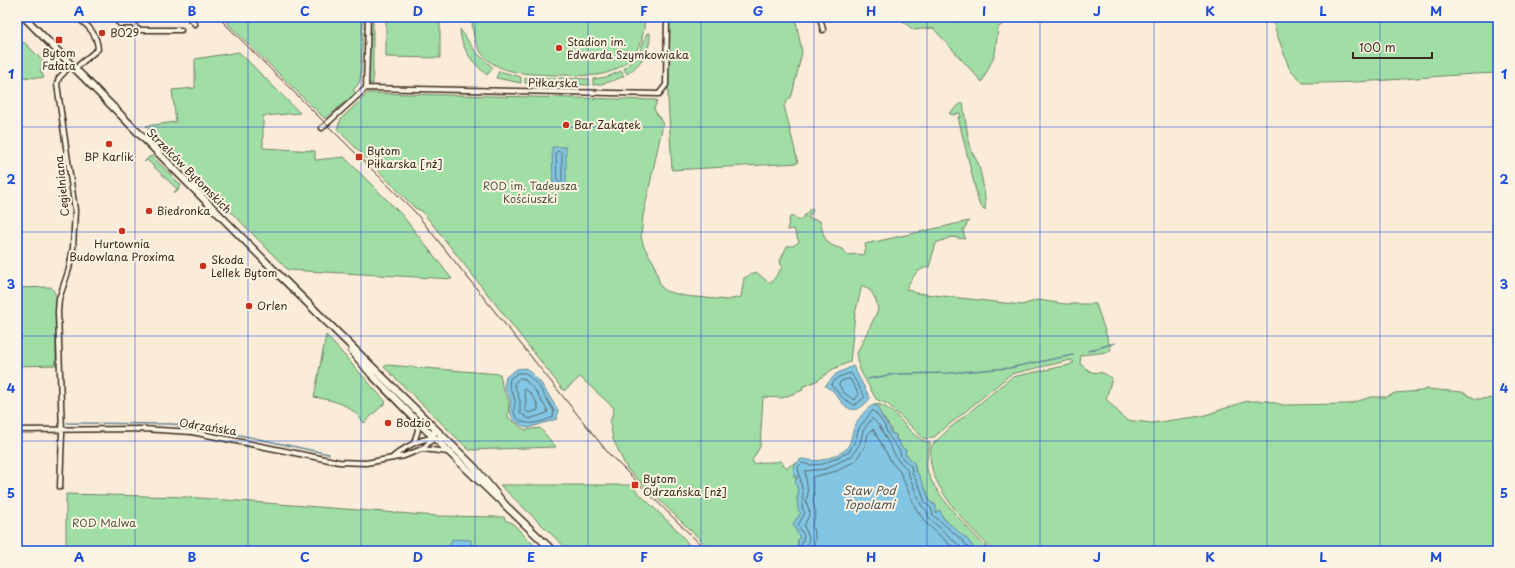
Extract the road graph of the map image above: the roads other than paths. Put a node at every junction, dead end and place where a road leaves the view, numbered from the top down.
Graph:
1 (76, 17) edge
2 (112, 17) edge
3 (188, 17) edge
4 (368, 17) edge
5 (667, 17) edge
6 (820, 17) edge
7 (28, 18) edge
8 (194, 24) dead end
9 (181, 30) dead end
10 (823, 30) dead end
11 (73, 68) junction
12 (366, 88) junction
13 (322, 128) dead end
14 (342, 337) junction
15 (415, 420) junction
16 (434, 427) junction
17 (62, 429) junction
18 (17, 430) edge
19 (434, 438) junction
20 (413, 444) junction
21 (455, 448) junction
22 (422, 449) junction
23 (449, 452) junction
24 (393, 456) junction
25 (60, 487) dead end
26 (506, 506) junction
27 (553, 551) edge

1 - 11 street, Cegielniana
2 - 9 street
3 - 8 street
4 - 12 street
5 - 12 street, Piłkarska
6 - 10 street
7 - 11 main road, Strzelców Bytomskich
11 - 14 main road, Strzelców Bytomskich
11 - 17 street, Cegielniana
12 - 13 street
14 - 15 main road, Strzelców Bytomskich
14 - 16 main road, Strzelców Bytomskich
15 - 19 main road, Strzelców Bytomskich
15 - 20 street
16 - 19 street
16 - 21 main road, Strzelców Bytomskich
17 - 18 street, Odrzańska
17 - 24 street, Odrzańska
17 - 25 street, Cegielniana
19 - 20 street
19 - 21 street
19 - 22 street
19 - 23 main road, Strzelców Bytomskich
20 - 24 street
21 - 26 main road, Strzelców Bytomskich
22 - 23 street
22 - 24 street
23 - 26 main road, Strzelców Bytomskich
26 - 27 main road, Strzelców Bytomskich

